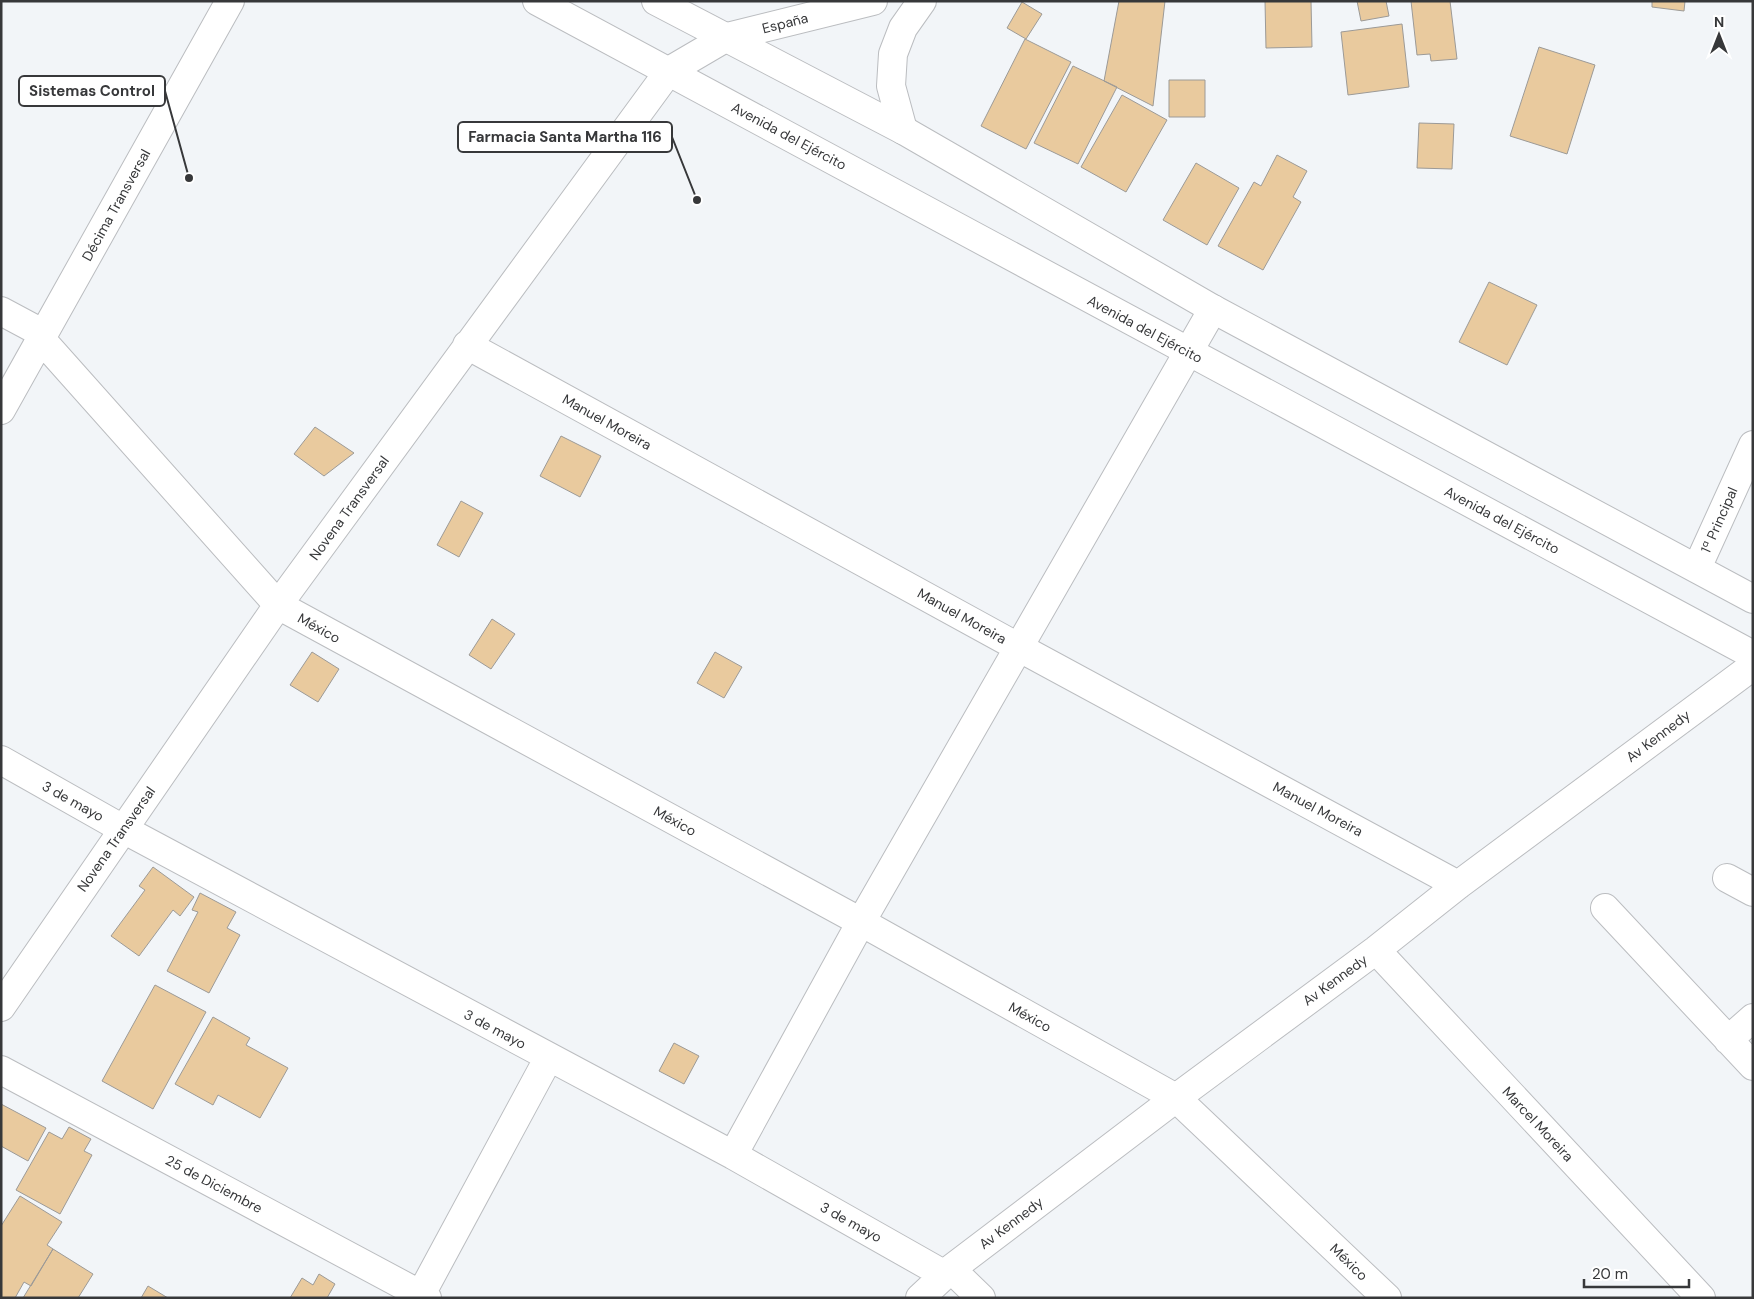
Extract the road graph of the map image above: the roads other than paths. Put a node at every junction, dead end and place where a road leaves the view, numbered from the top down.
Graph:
1 (230, 1) edge
2 (537, 1) edge
3 (656, 1) edge
4 (873, 1) edge
5 (922, 1) edge
6 (727, 38) junction
7 (669, 71) junction
8 (903, 130) junction
9 (1213, 309) junction
10 (1, 311) edge
11 (42, 336) junction
12 (467, 345) junction
13 (1189, 352) junction
14 (1, 410) edge
15 (1753, 445) edge
16 (1697, 568) junction
17 (1753, 599) edge
18 (278, 605) junction
19 (1018, 648) junction
20 (1753, 655) edge
21 (1753, 666) edge
22 (1, 760) edge
23 (123, 829) junction
24 (1727, 878) dead end
25 (1458, 885) junction
26 (1753, 892) edge
27 (1605, 908) dead end
28 (861, 922) junction
29 (1376, 950) junction
30 (1, 1007) edge
31 (1753, 1018) edge
32 (1728, 1040) junction
33 (549, 1057) junction
34 (1753, 1066) edge
35 (1, 1070) edge
36 (1176, 1098) junction
37 (732, 1155) junction
38 (948, 1272) junction
39 (422, 1297) edge
40 (920, 1298) edge
41 (981, 1298) edge
42 (1387, 1298) edge
43 (1701, 1298) edge

1 - 11 street, Décima Transversal
2 - 7 street, Avenida del Ejército
3 - 6 street
4 - 6 street, España
5 - 8 street
6 - 7 street, Novena Transversal
6 - 8 street
7 - 12 street, Novena Transversal
7 - 13 street, Avenida del Ejército
8 - 9 street
9 - 13 street
9 - 16 street
10 - 11 street, México
11 - 14 street, Décima Transversal
11 - 18 street, México
12 - 18 street, Novena Transversal
12 - 19 street, Manuel Moreira
13 - 19 street
13 - 20 street, Avenida del Ejército
15 - 16 street, 1ª Principal
16 - 17 street
18 - 23 street, Novena Transversal
18 - 28 street, México
19 - 25 street, Manuel Moreira
19 - 28 street
21 - 25 street, Av Kennedy
22 - 23 street, 3 de mayo
23 - 30 street, Novena Transversal
23 - 33 street, 3 de mayo
24 - 26 street
25 - 29 street, Av Kennedy
27 - 32 street
28 - 36 street, México
28 - 37 street
29 - 36 street, Av Kennedy
29 - 43 street, Marcel Moreira
31 - 32 street
32 - 34 street
33 - 37 street, 3 de mayo
33 - 39 street
35 - 39 street, 25 de Diciembre
36 - 38 street, Av Kennedy
36 - 42 street, México
37 - 38 street, 3 de mayo
38 - 40 street, Av Kennedy
38 - 41 street, 3 de mayo

